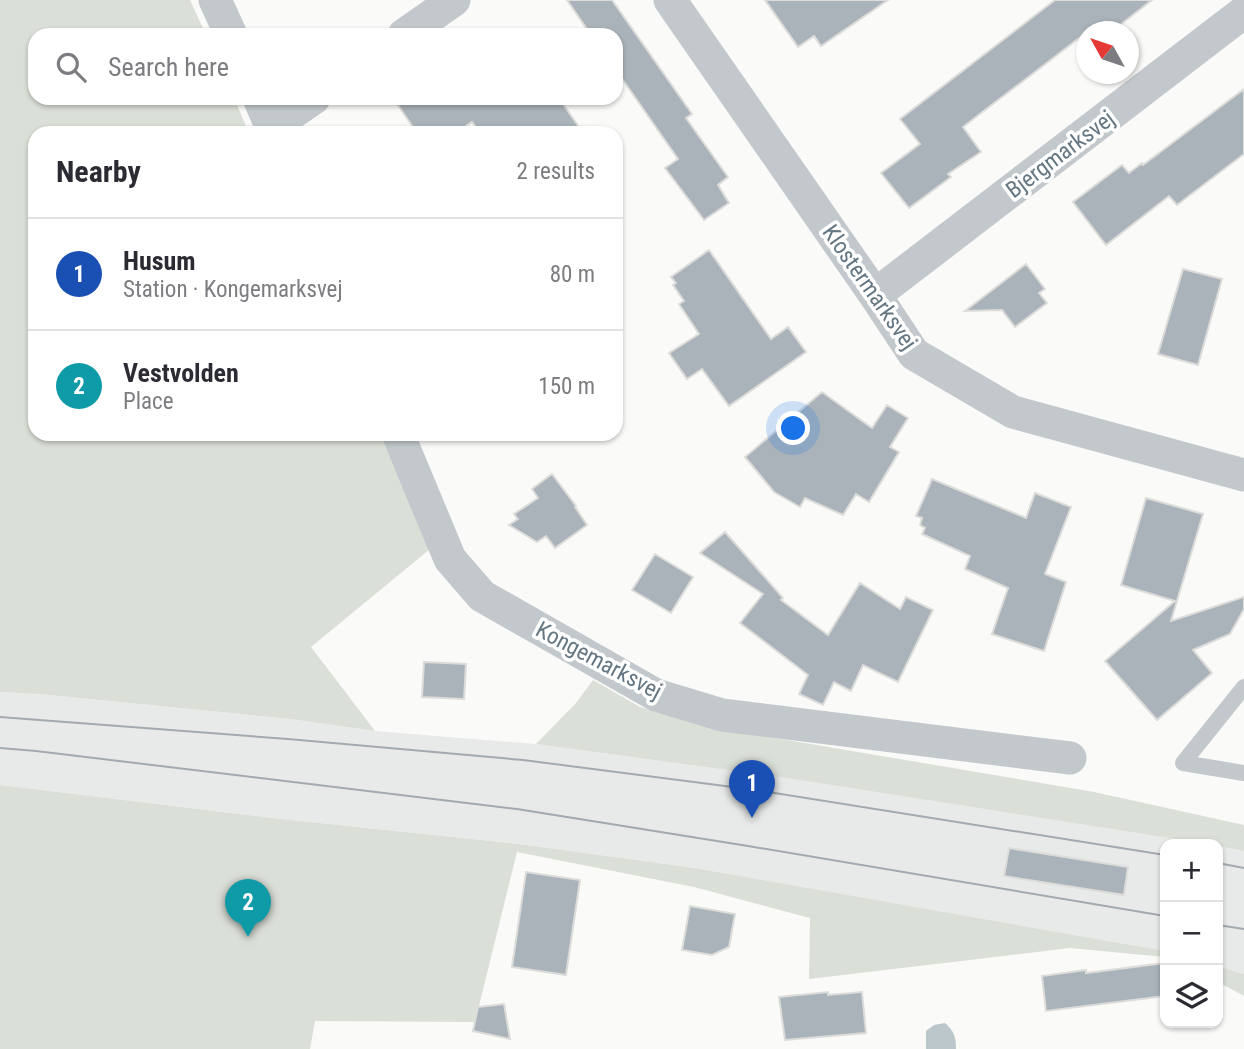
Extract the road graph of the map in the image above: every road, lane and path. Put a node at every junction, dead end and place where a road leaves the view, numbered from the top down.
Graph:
1 (215, 0) edge
2 (454, 0) edge
3 (670, 0) edge
4 (1244, 12) edge
5 (228, 28) edge
6 (414, 28) edge
7 (299, 105) edge
8 (268, 119) edge
9 (875, 295) junction
10 (401, 441) edge
11 (1244, 475) edge
12 (1244, 687) edge
13 (1070, 758) dead end
14 (1244, 773) edge

1 - 5 street
2 - 6 street
3 - 9 street, Klostermarksvej
4 - 9 street, Bjergmarksvej
7 - 8 street
9 - 11 street, Klostermarksvej
10 - 13 street, Kongemarksvej
12 - 14 lane

